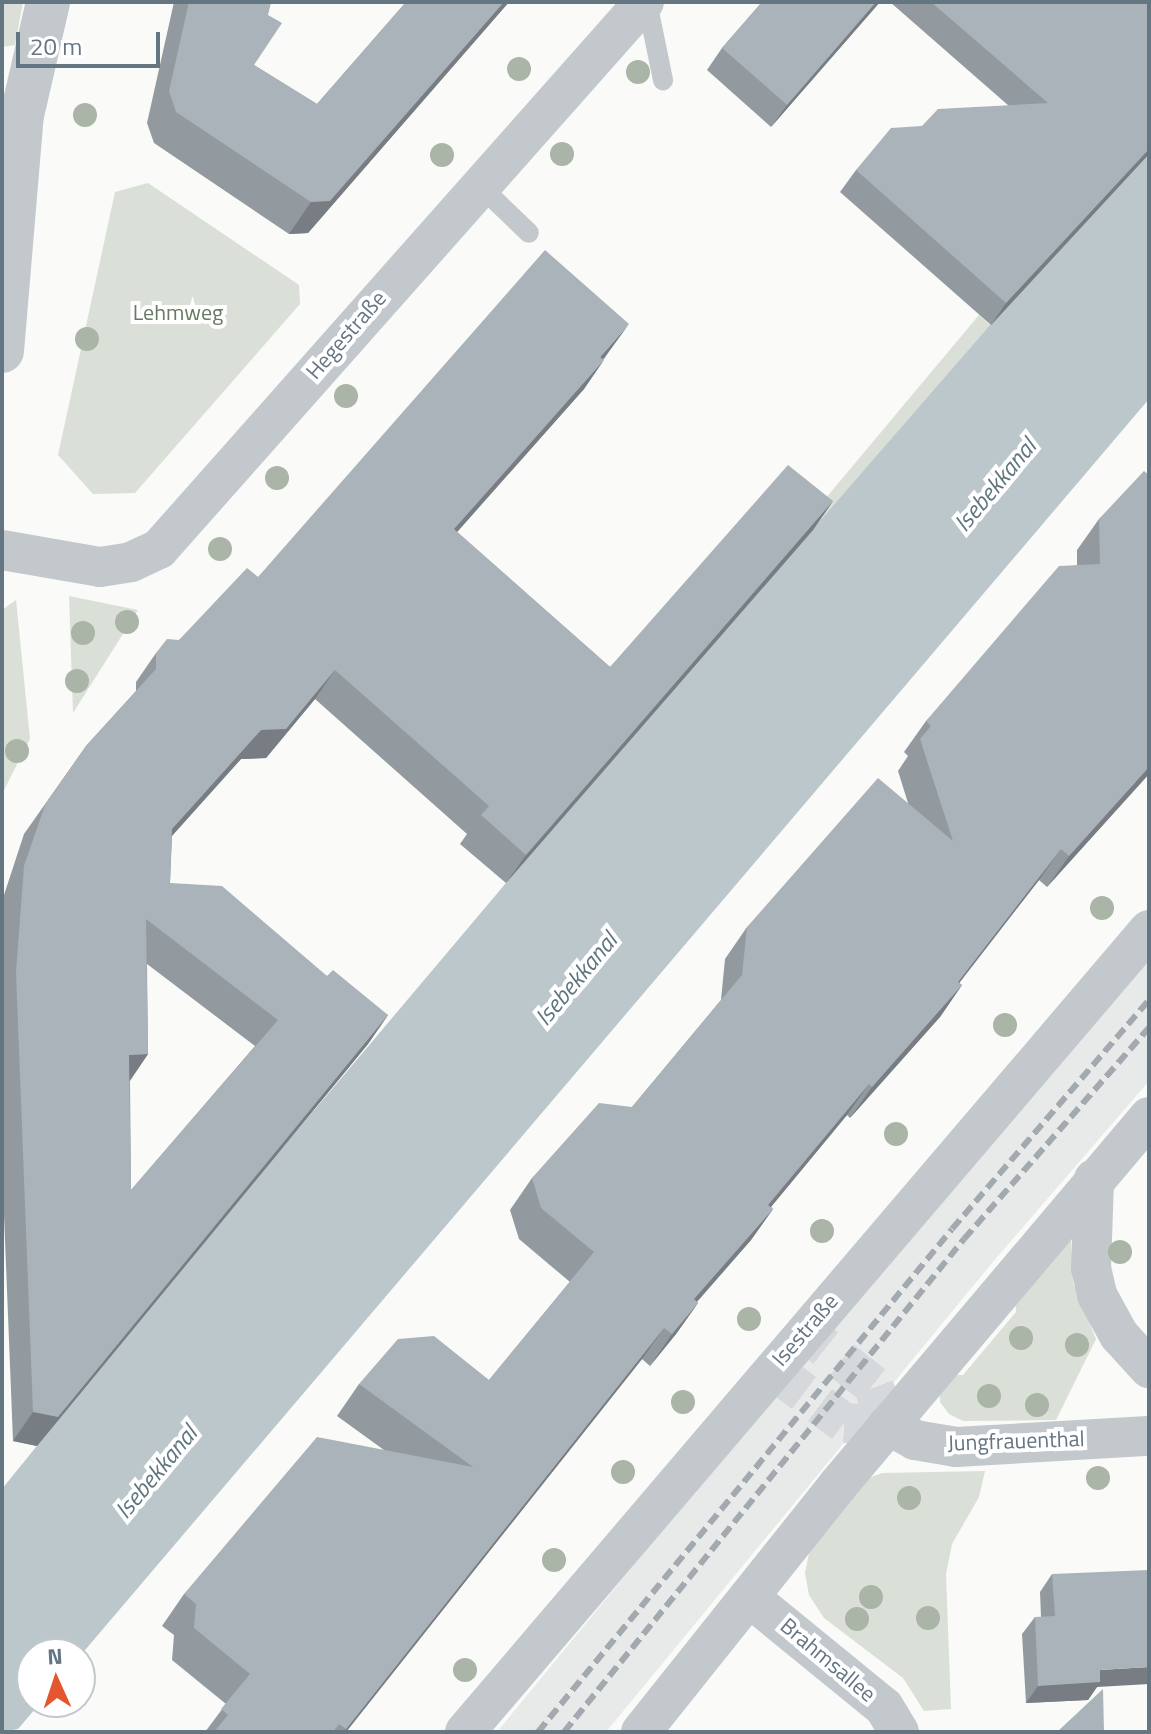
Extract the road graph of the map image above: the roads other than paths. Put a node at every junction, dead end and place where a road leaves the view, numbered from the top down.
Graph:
1 (48, 2) edge
2 (645, 2) edge
3 (663, 80) dead end
4 (12, 112) edge
5 (479, 185) junction
6 (529, 233) dead end
7 (2, 351) edge
8 (2, 550) edge
9 (1149, 930) edge
10 (1149, 1117) edge
11 (1094, 1179) junction
12 (1149, 1368) edge
13 (888, 1425) junction
14 (1149, 1436) edge
15 (749, 1597) junction
16 (465, 1732) edge
17 (641, 1732) edge
18 (899, 1732) edge

1 - 4 street
2 - 3 lane
2 - 5 street, Hegestraße
4 - 7 street
5 - 6 lane
5 - 8 street, Hegestraße
9 - 16 street, Isestraße
10 - 11 street
11 - 12 street
11 - 13 street
13 - 14 street, Jungfrauenthal
13 - 15 street
15 - 17 street
15 - 18 street, Brahmsallee

